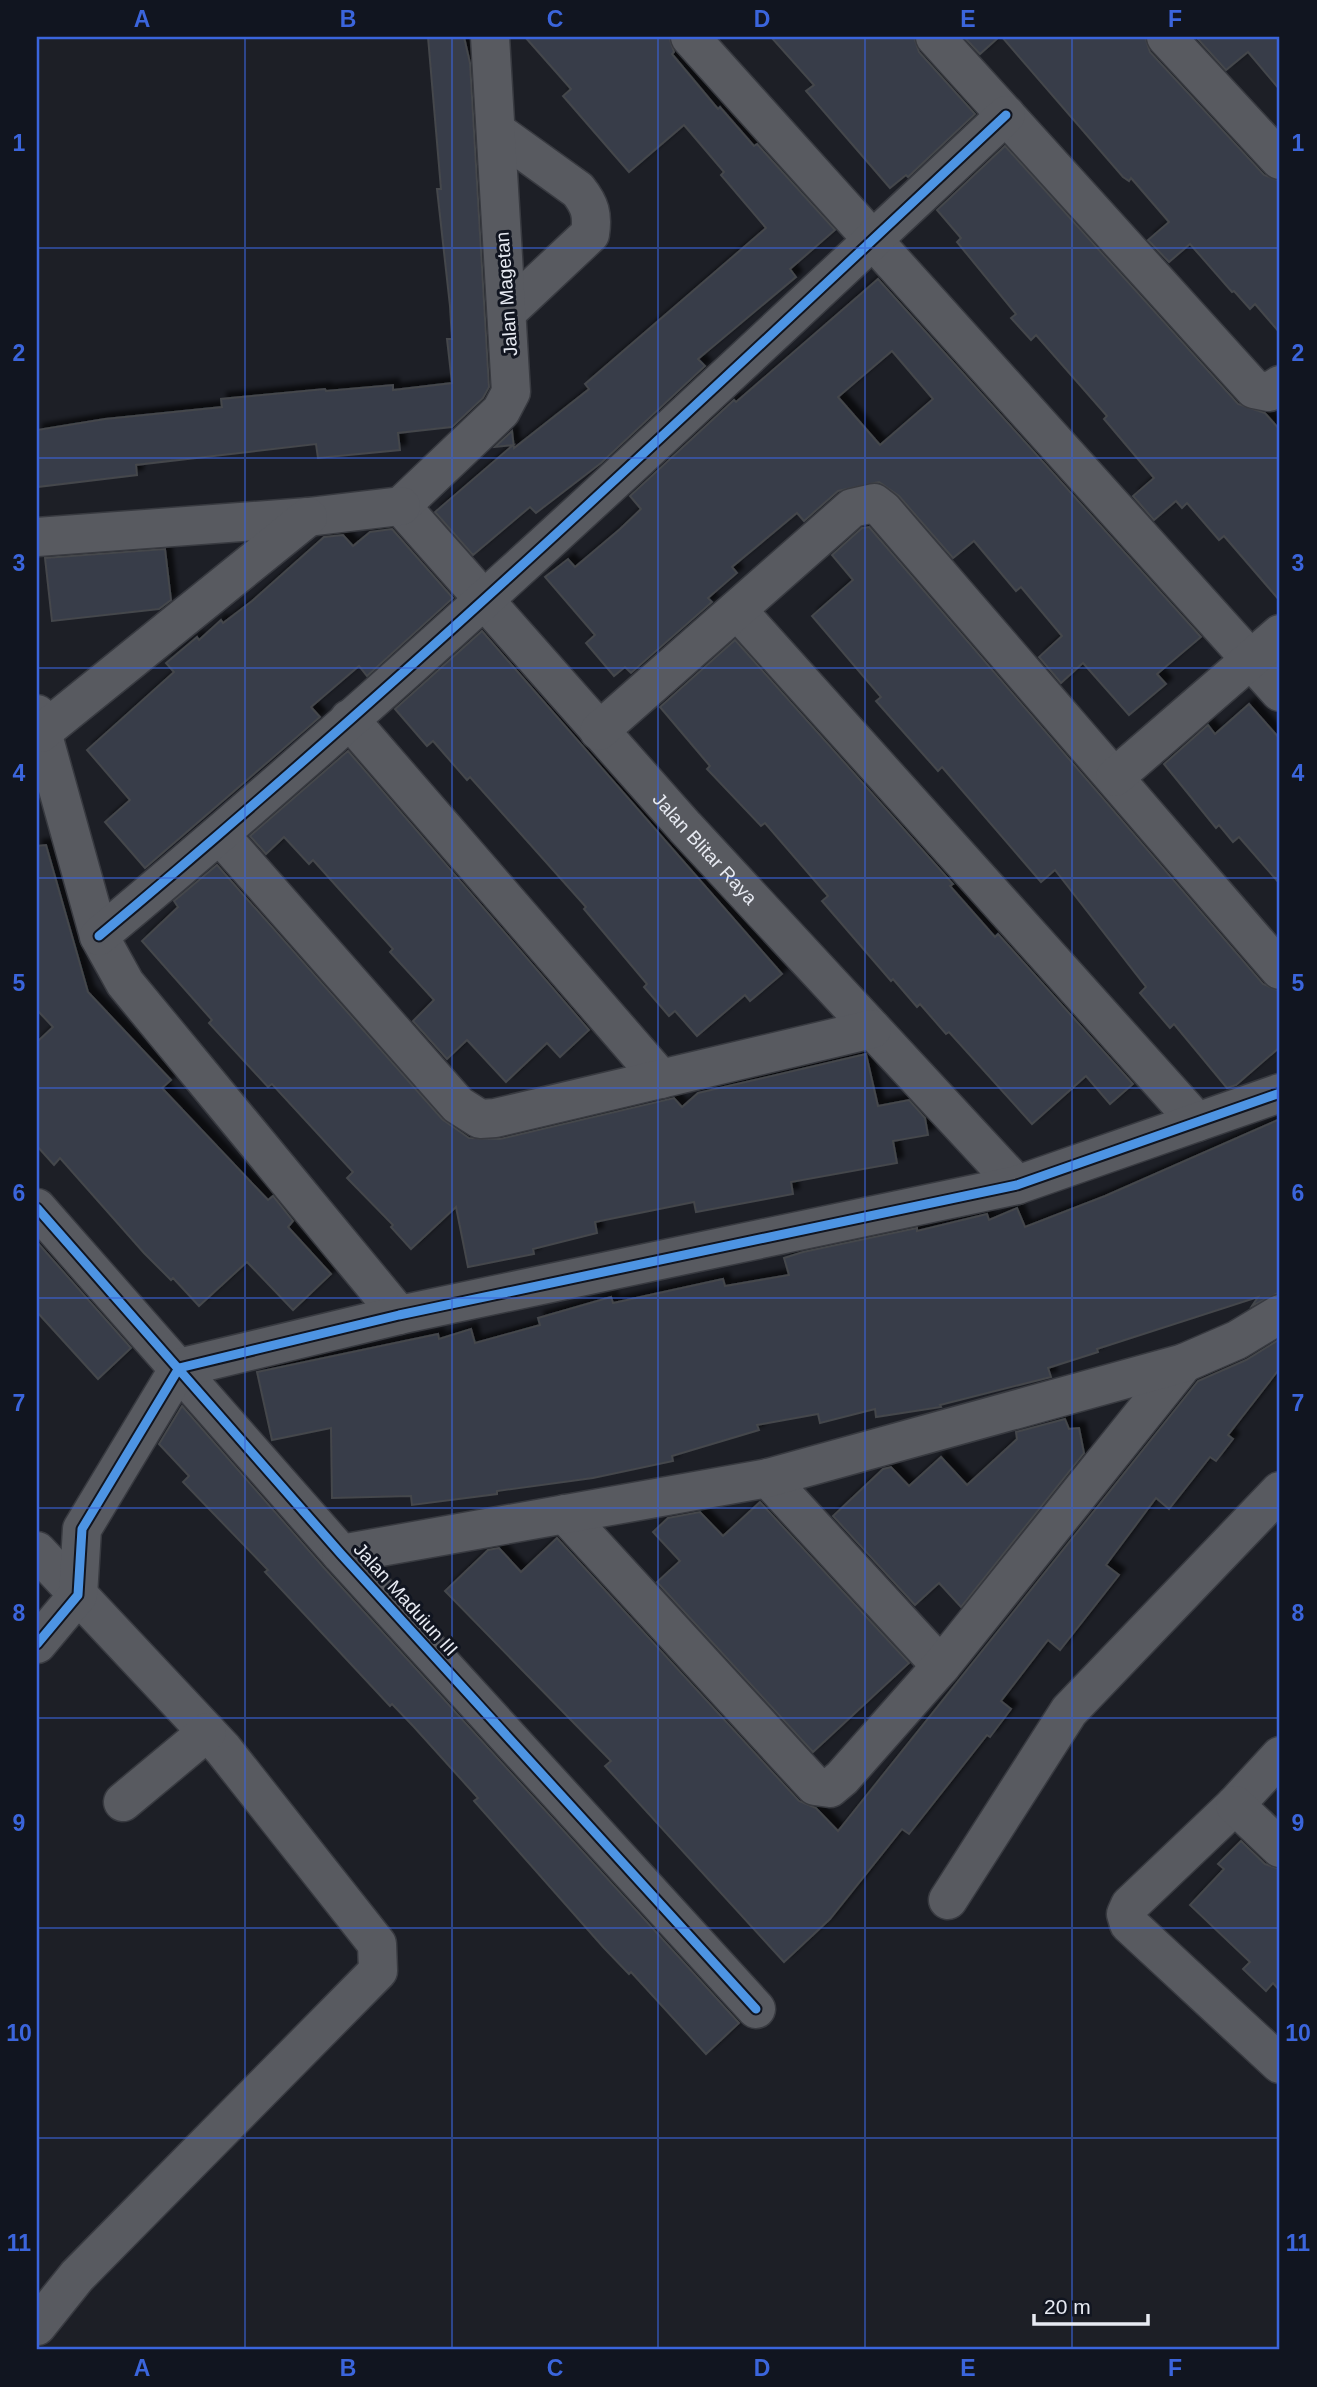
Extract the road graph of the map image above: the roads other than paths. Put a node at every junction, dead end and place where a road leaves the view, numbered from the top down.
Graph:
1 (490, 37) edge
2 (690, 37) edge
3 (935, 37) edge
4 (1166, 37) edge
5 (1006, 115) junction
6 (496, 131) junction
7 (1280, 160) edge
8 (874, 239) junction
9 (507, 312) junction
10 (1280, 385) edge
11 (401, 506) junction
12 (308, 517) junction
13 (37, 537) edge
14 (482, 600) junction
15 (737, 610) junction
16 (1280, 634) edge
17 (1252, 659) junction
18 (1280, 692) edge
19 (349, 719) junction
20 (39, 724) edge
21 (599, 731) junction
22 (1115, 777) junction
23 (220, 835) junction
24 (99, 936) junction
25 (1280, 970) edge
26 (872, 1029) junction
27 (661, 1079) junction
28 (1280, 1093) edge
29 (1197, 1122) junction
30 (1017, 1185) junction
31 (37, 1208) edge
32 (1280, 1314) edge
33 (399, 1315) junction
34 (1184, 1363) junction
35 (179, 1368) junction
36 (768, 1478) junction
37 (1280, 1491) edge
38 (565, 1514) junction
39 (82, 1529) junction
40 (37, 1549) edge
41 (341, 1554) junction
42 (78, 1595) junction
43 (37, 1644) edge
44 (941, 1666) junction
45 (207, 1732) junction
46 (1280, 1756) edge
47 (123, 1802) dead end
48 (1235, 1805) junction
49 (1280, 1848) edge
50 (948, 1900) dead end
51 (755, 2009) dead end
52 (1280, 2064) edge
53 (37, 2326) edge

1 - 6 street, Jalan Magetan
2 - 8 street
3 - 5 street
4 - 7 street
5 - 8 street
5 - 10 street
6 - 9 street, Jalan Magetan
6 - 9 street
8 - 14 street
8 - 17 street
9 - 11 street, Jalan Magetan
11 - 12 street
11 - 14 street, Jalan Blitar Raya
12 - 13 street
12 - 20 street
14 - 19 street
14 - 21 street, Jalan Blitar Raya
15 - 21 street
15 - 22 street
15 - 29 street
16 - 17 street
17 - 18 street
17 - 22 street
19 - 23 street
19 - 27 street
20 - 24 street
21 - 26 street, Jalan Blitar Raya
22 - 25 street
23 - 24 street
23 - 27 street
24 - 33 street
26 - 27 street
26 - 30 street, Jalan Blitar Raya
28 - 29 street
29 - 30 street
30 - 33 street
31 - 35 street, Jalan Maduiun III
32 - 34 street
33 - 35 street
34 - 36 street
34 - 44 street
35 - 39 street
35 - 41 street, Jalan Maduiun III
36 - 38 street
36 - 44 street
37 - 50 street
38 - 41 street
38 - 44 street
39 - 40 street
39 - 42 street
40 - 42 street
41 - 51 street, Jalan Maduiun III
42 - 43 street
42 - 45 street
45 - 47 street
45 - 53 street
46 - 48 street
48 - 49 street
48 - 52 street

